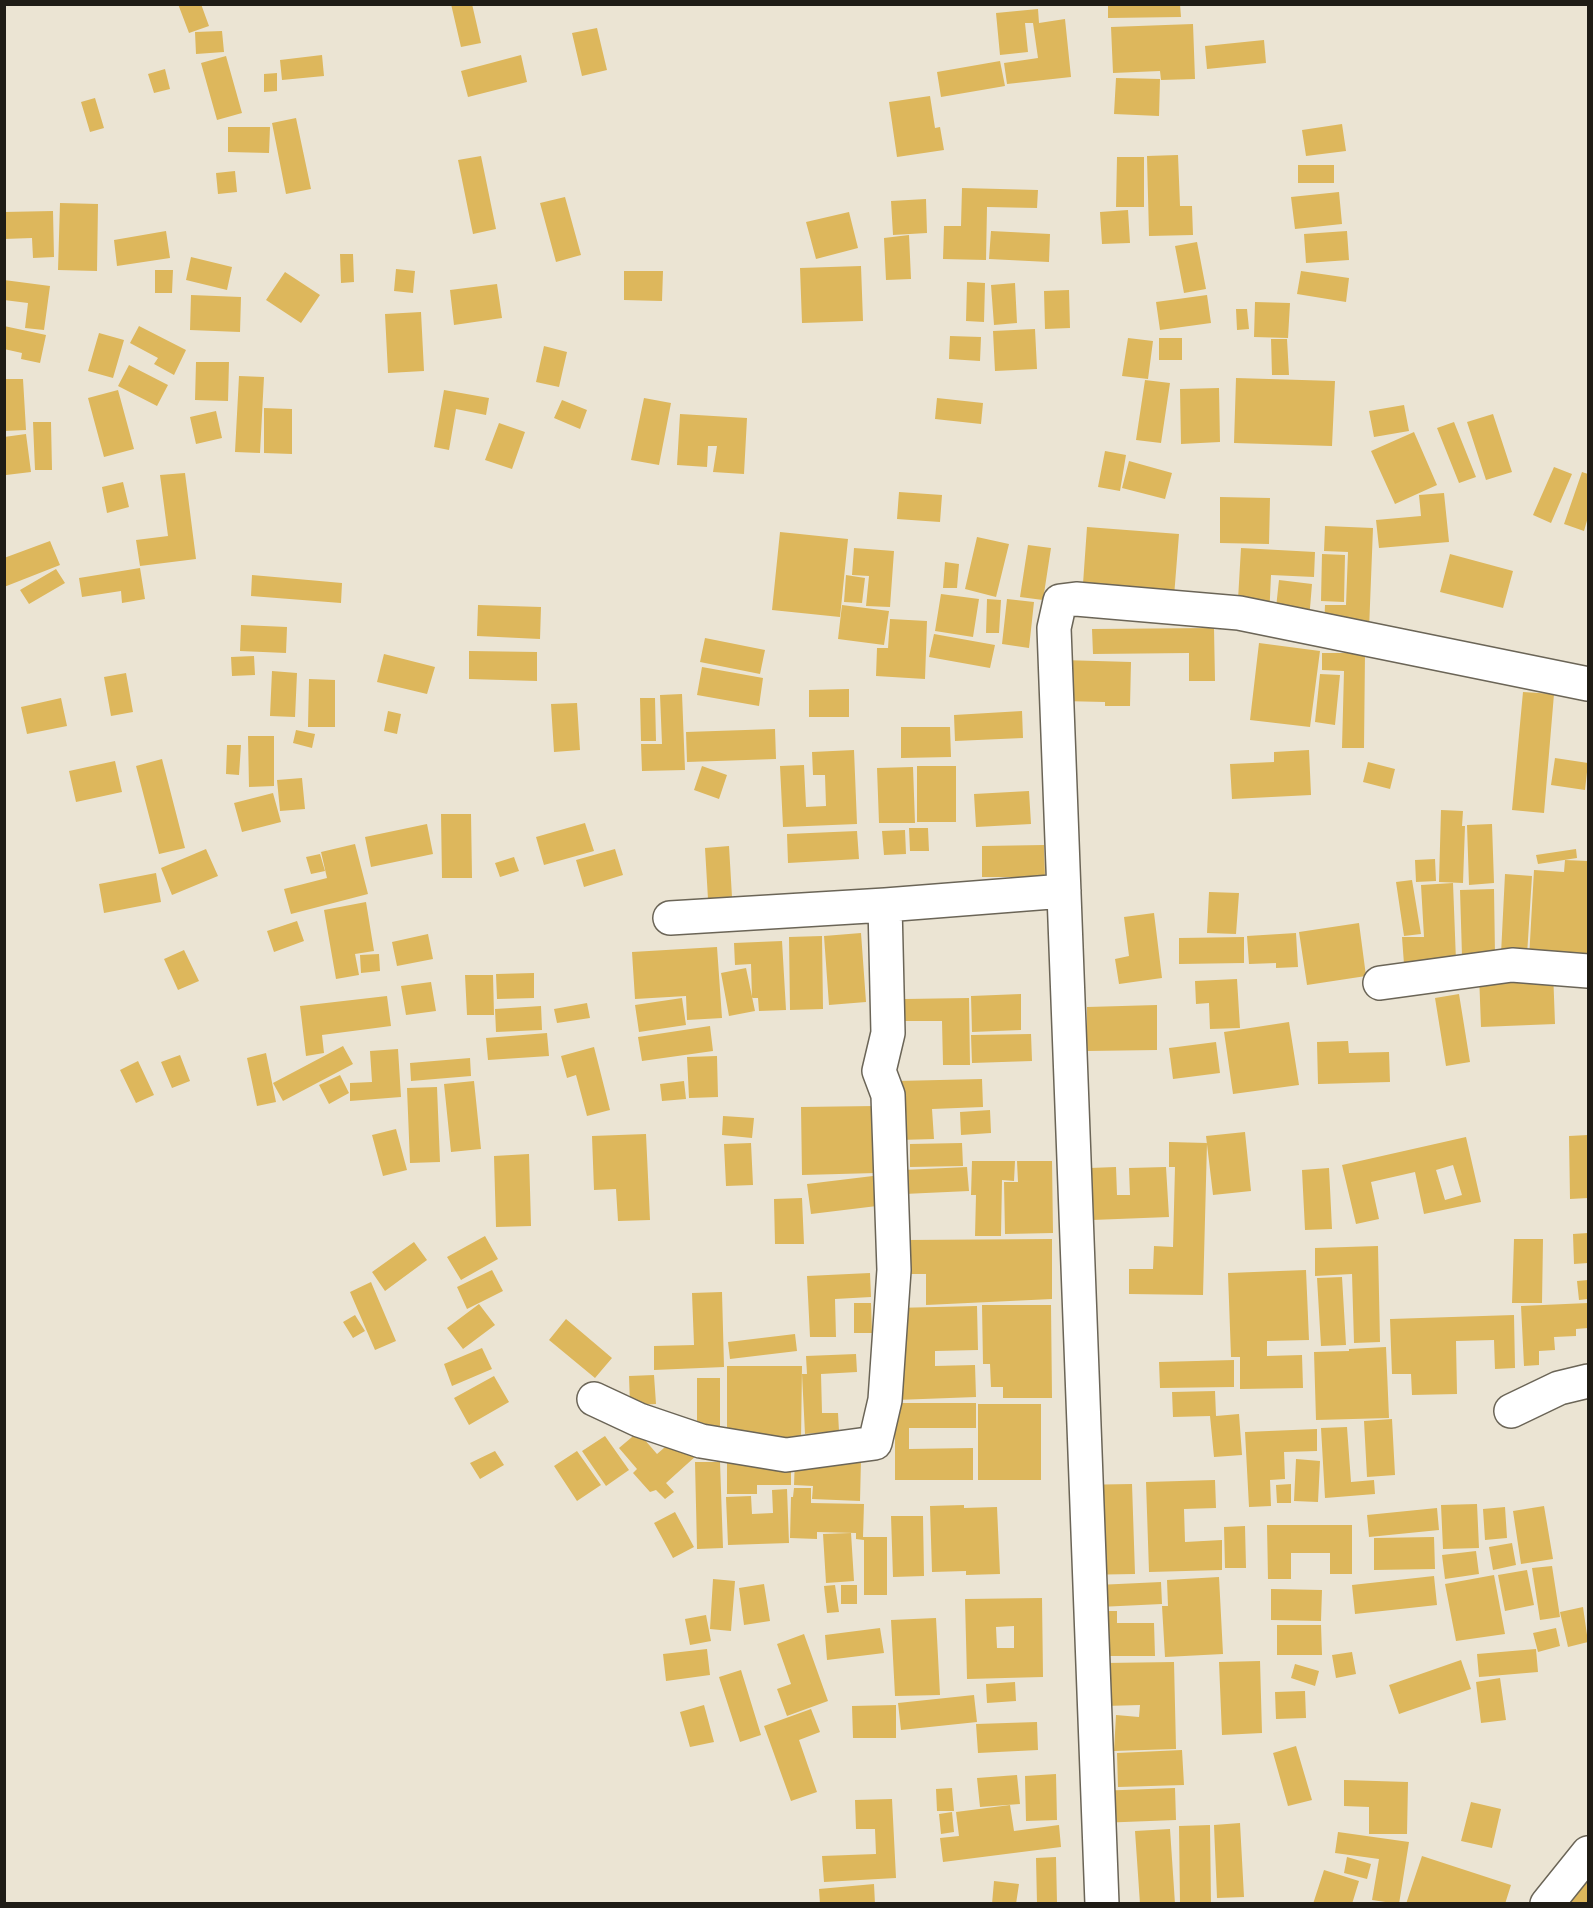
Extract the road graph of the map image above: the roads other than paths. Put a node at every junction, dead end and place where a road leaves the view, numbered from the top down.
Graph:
1 (1588, 684) edge
2 (1064, 891) junction
3 (885, 905) junction
4 (670, 918) dead end
5 (1588, 971) edge
6 (1380, 983) dead end
7 (1588, 1381) edge
8 (594, 1399) dead end
9 (1511, 1411) dead end
10 (1588, 1853) edge
11 (1102, 1904) edge
12 (1547, 1904) edge

1 - 2 street
2 - 3 street
2 - 11 street
3 - 4 street
3 - 8 street
5 - 6 street
7 - 9 street
10 - 12 street

